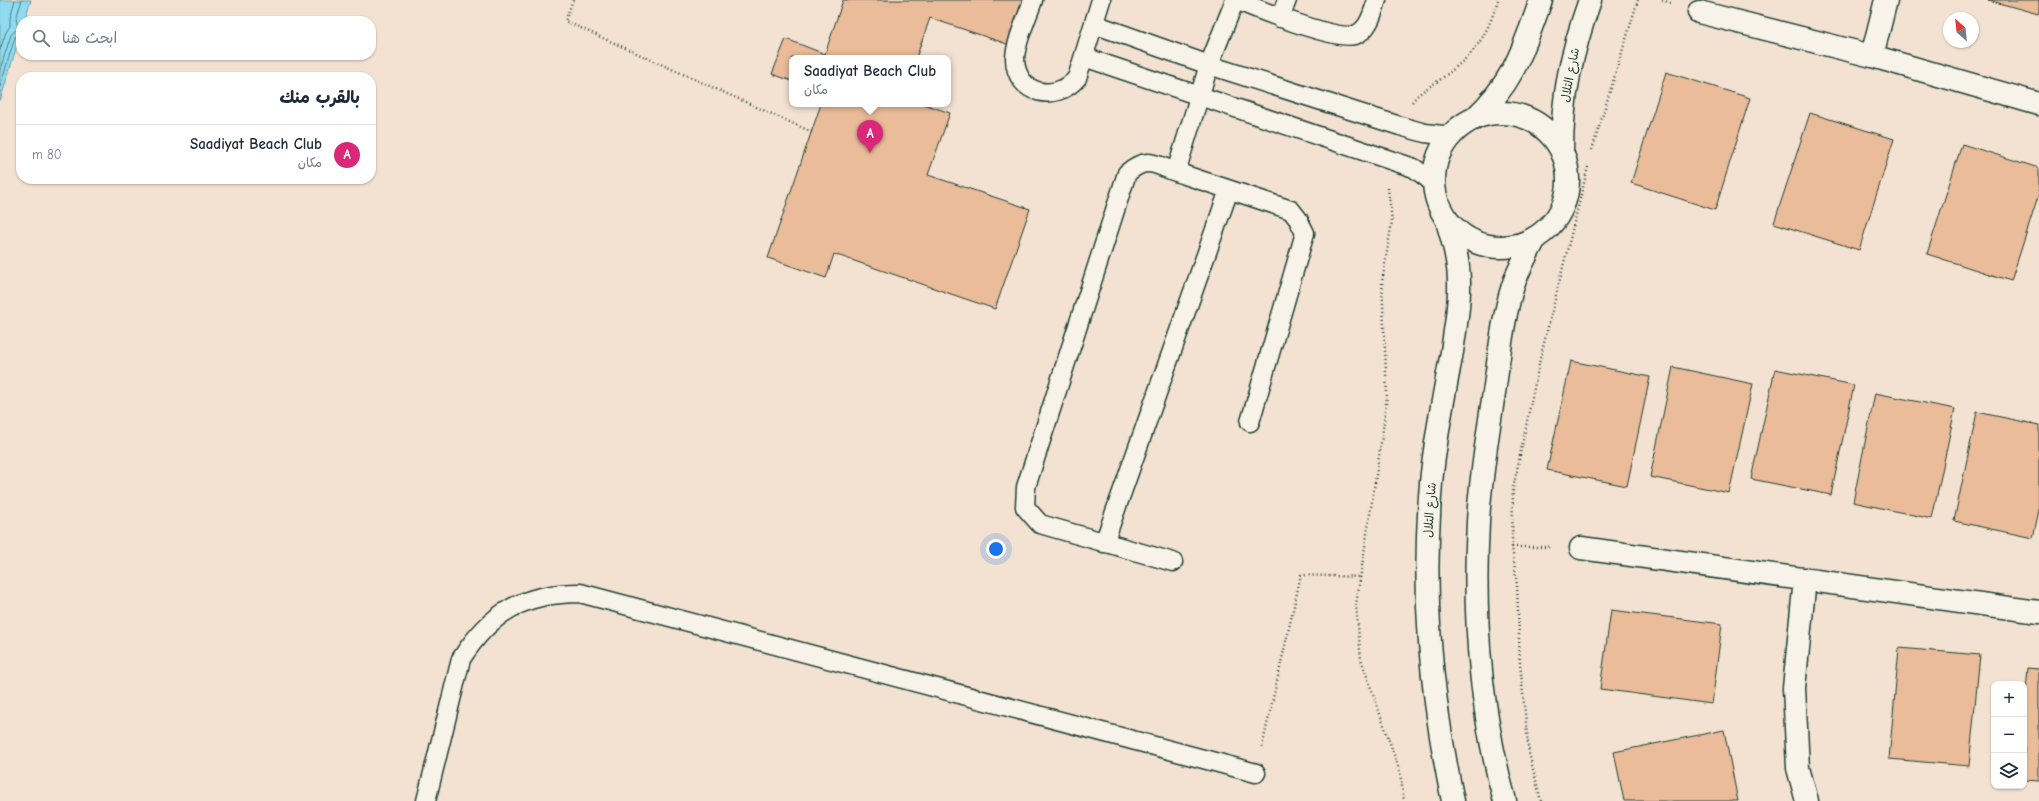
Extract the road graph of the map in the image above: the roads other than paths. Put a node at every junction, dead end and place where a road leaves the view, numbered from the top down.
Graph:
1 (1033, 0) edge
2 (1101, 0) edge
3 (1235, 0) edge
4 (1286, 0) edge
5 (1377, 0) edge
6 (1541, 0) edge
7 (1590, 0) edge
8 (1886, 0) edge
9 (1699, 12) dead end
10 (1280, 18) junction
11 (1094, 24) junction
12 (1872, 56) junction
13 (1084, 57) junction
14 (1209, 65) junction
15 (1199, 96) junction
16 (2039, 104) edge
17 (1474, 119) junction
18 (1452, 136) junction
19 (1562, 153) junction
20 (1176, 172) junction
21 (1434, 183) junction
22 (1229, 190) junction
23 (1448, 221) junction
24 (1536, 237) junction
25 (1250, 422) dead end
26 (1104, 543) junction
27 (1581, 548) road end
28 (1173, 562) dead end
29 (1805, 579) junction
30 (2039, 612) edge
31 (1256, 773) road end
32 (426, 801) edge
33 (1453, 801) edge
34 (1505, 801) edge
35 (1807, 801) edge

1 - 13 lane
2 - 11 lane
3 - 10 lane
3 - 14 lane
4 - 10 lane
5 - 10 lane
6 - 17 street
7 - 19 street, شارع التلال
8 - 12 street
9 - 12 street
11 - 13 lane
11 - 14 lane
12 - 16 street
13 - 15 lane
14 - 15 lane
14 - 18 lane
15 - 20 lane
15 - 21 lane
17 - 18 street
17 - 19 street
18 - 21 street
19 - 24 street
20 - 22 lane
20 - 26 lane
21 - 23 street
22 - 25 lane
22 - 26 lane
23 - 24 street
23 - 33 street, شارع التلال
24 - 34 street
26 - 28 lane
27 - 29 street
29 - 30 street
29 - 35 street
31 - 32 lane

